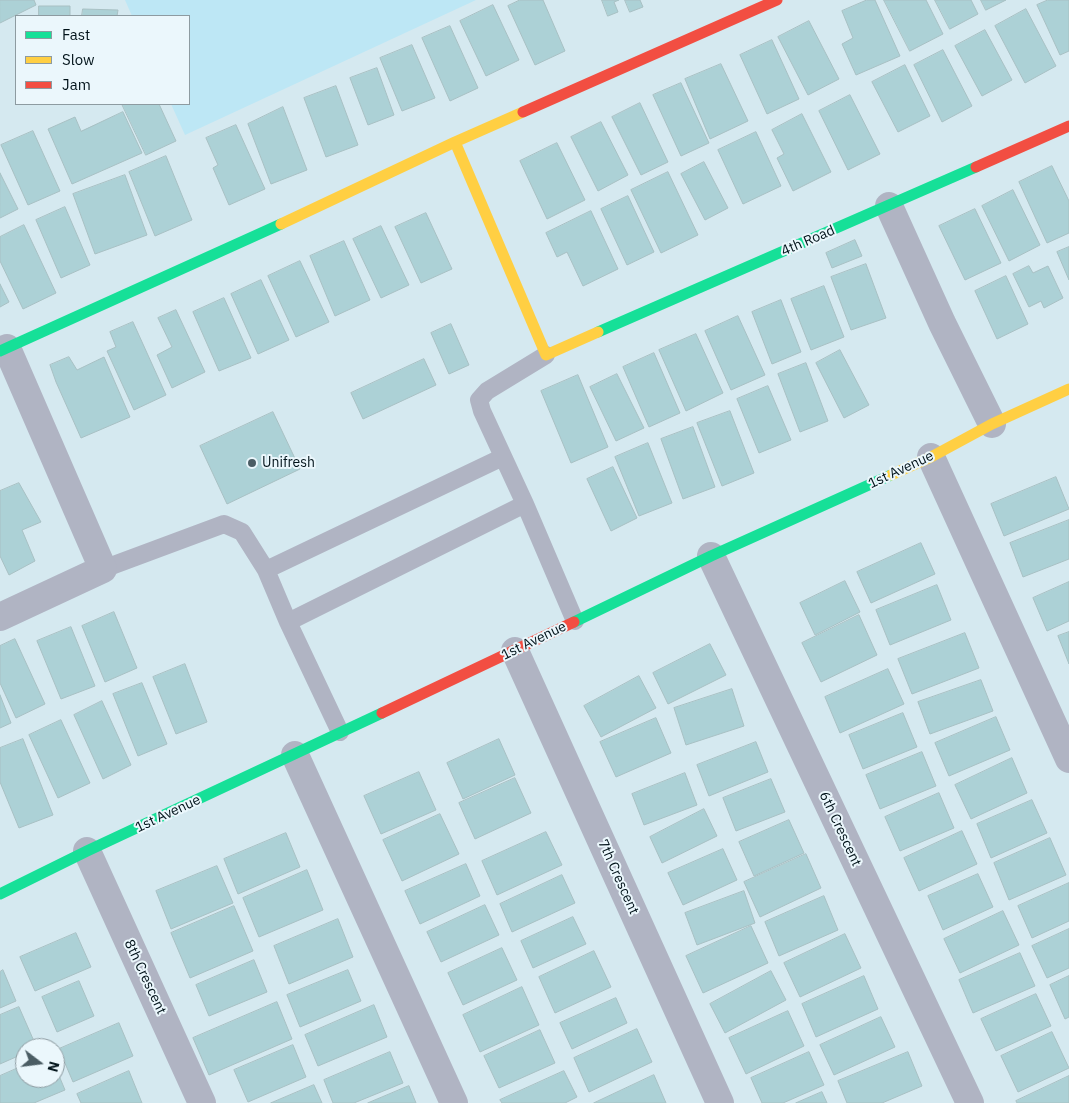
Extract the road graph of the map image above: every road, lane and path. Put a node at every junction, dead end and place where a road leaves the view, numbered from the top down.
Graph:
1 (777, 0) edge
2 (1069, 126) edge
3 (455, 142) junction
4 (889, 206) junction
5 (4, 350) edge
6 (546, 355) junction
7 (1069, 389) edge
8 (992, 424) junction
9 (503, 457) junction
10 (931, 457) junction
11 (525, 504) junction
12 (711, 556) junction
13 (104, 569) junction
14 (266, 570) junction
15 (0, 616) edge
16 (575, 621) junction
17 (288, 622) junction
18 (515, 651) junction
19 (340, 732) junction
20 (295, 755) junction
21 (1069, 759) edge
22 (87, 851) junction
23 (0, 894) edge
24 (202, 1103) edge
25 (454, 1103) edge
26 (720, 1103) edge
27 (970, 1103) edge

1 - 3 street
2 - 4 street, 4th Road
3 - 5 street
3 - 6 street
4 - 6 street, 4th Road
4 - 8 street
5 - 13 street
6 - 9 lane
7 - 8 street, 1st Avenue
8 - 10 street, 1st Avenue
9 - 11 lane
9 - 14 lane
10 - 12 street, 1st Avenue
10 - 21 street
11 - 16 lane
11 - 17 lane
12 - 16 street, 1st Avenue
12 - 27 street, 6th Crescent
13 - 14 lane
13 - 15 street
14 - 17 lane
16 - 18 street, 1st Avenue
17 - 19 lane
18 - 19 street, 1st Avenue
18 - 26 street, 7th Crescent
19 - 20 street, 1st Avenue
20 - 22 street, 1st Avenue
20 - 25 street
22 - 23 street, 1st Avenue
22 - 24 street, 8th Crescent

